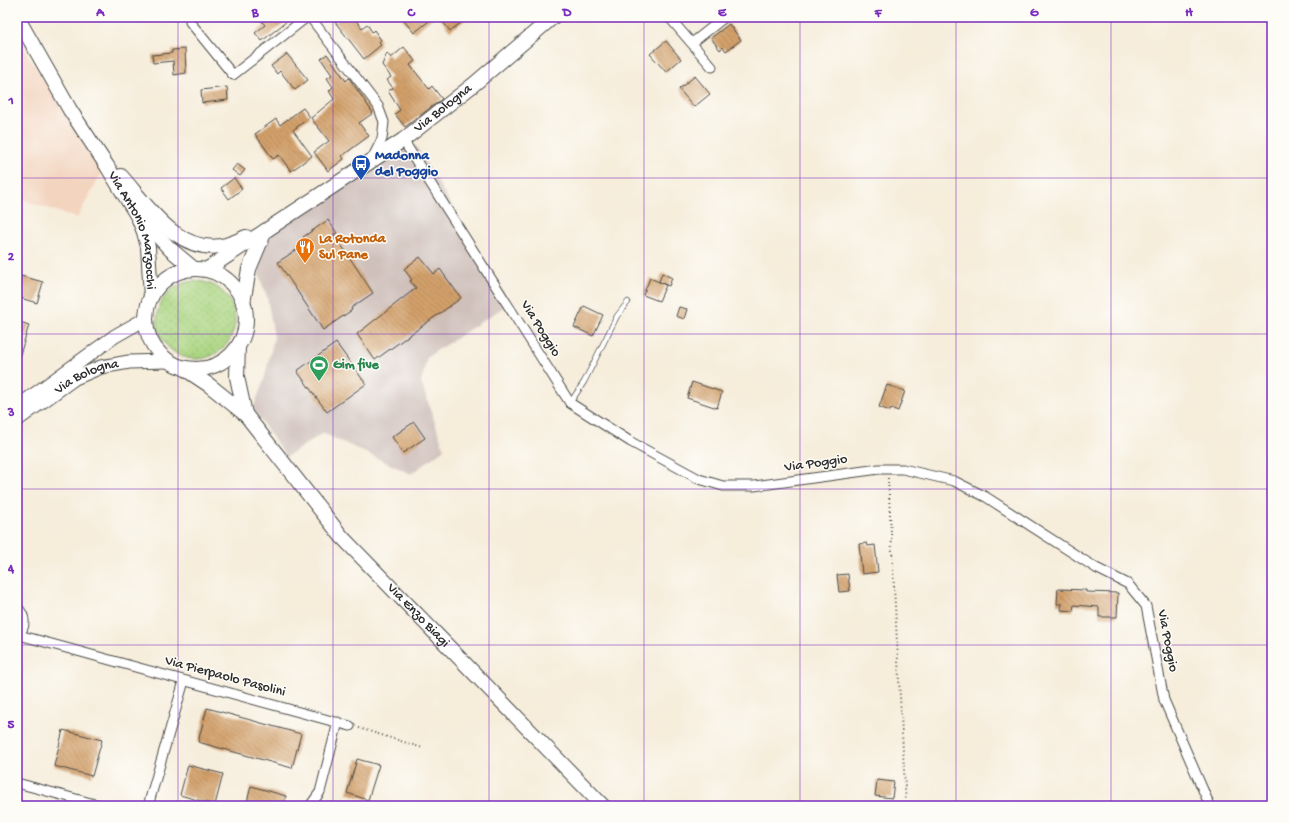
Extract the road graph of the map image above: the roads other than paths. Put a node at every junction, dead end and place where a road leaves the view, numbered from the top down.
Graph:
1 (17, 17) edge
2 (307, 17) edge
3 (310, 17) edge
4 (553, 17) edge
5 (669, 17) edge
6 (725, 17) edge
7 (190, 22) dead end
8 (692, 43) junction
9 (712, 67) dead end
10 (403, 140) junction
11 (91, 142) junction
12 (372, 160) junction
13 (107, 166) junction
14 (266, 230) junction
15 (200, 270) junction
16 (151, 296) junction
17 (628, 302) dead end
18 (243, 303) junction
19 (145, 318) junction
20 (238, 346) junction
21 (166, 360) junction
22 (185, 369) junction
23 (570, 403) junction
24 (17, 407) edge
25 (245, 414) junction
26 (17, 420) edge
27 (17, 607) edge
28 (18, 635) edge
29 (184, 680) junction
30 (338, 722) junction
31 (350, 726) road end
32 (17, 784) edge
33 (102, 806) edge
34 (148, 806) edge
35 (310, 806) edge
36 (603, 806) edge
37 (1210, 806) edge

1 - 11 main road, Via Antonio Marzocchi
2 - 7 street
3 - 12 street
4 - 10 main road, Via Bologna
5 - 8 street
6 - 8 street
8 - 9 street
10 - 12 main road, Via Bologna
10 - 23 street, Via Poggio
11 - 13 main road, Via Antonio Marzocchi
11 - 14 main road
12 - 14 main road, Via Bologna
13 - 15 main road, Via Antonio Marzocchi
13 - 16 main road, Via Antonio Marzocchi
14 - 15 main road, Via Bologna
14 - 18 main road, Via Bologna
15 - 16 main road, Via Bologna
15 - 18 main road, Via Bologna
16 - 19 main road, Via Bologna
17 - 23 lane
18 - 20 main road, Via Bologna
19 - 21 main road, Via Bologna
19 - 24 main road, Via Bologna
20 - 22 main road, Via Bologna
20 - 25 main road, Via Enzo Biagi
21 - 22 main road, Via Bologna
21 - 26 main road, Via Bologna
22 - 25 main road, Via Enzo Biagi
23 - 37 street, Via Poggio
25 - 36 main road, Via Enzo Biagi
27 - 28 street
28 - 29 street, Via Pierpaolo Pasolini
29 - 30 street, Via Pierpaolo Pasolini
29 - 34 street
30 - 31 street, Via Pierpaolo Pasolini
30 - 35 street
32 - 33 street

